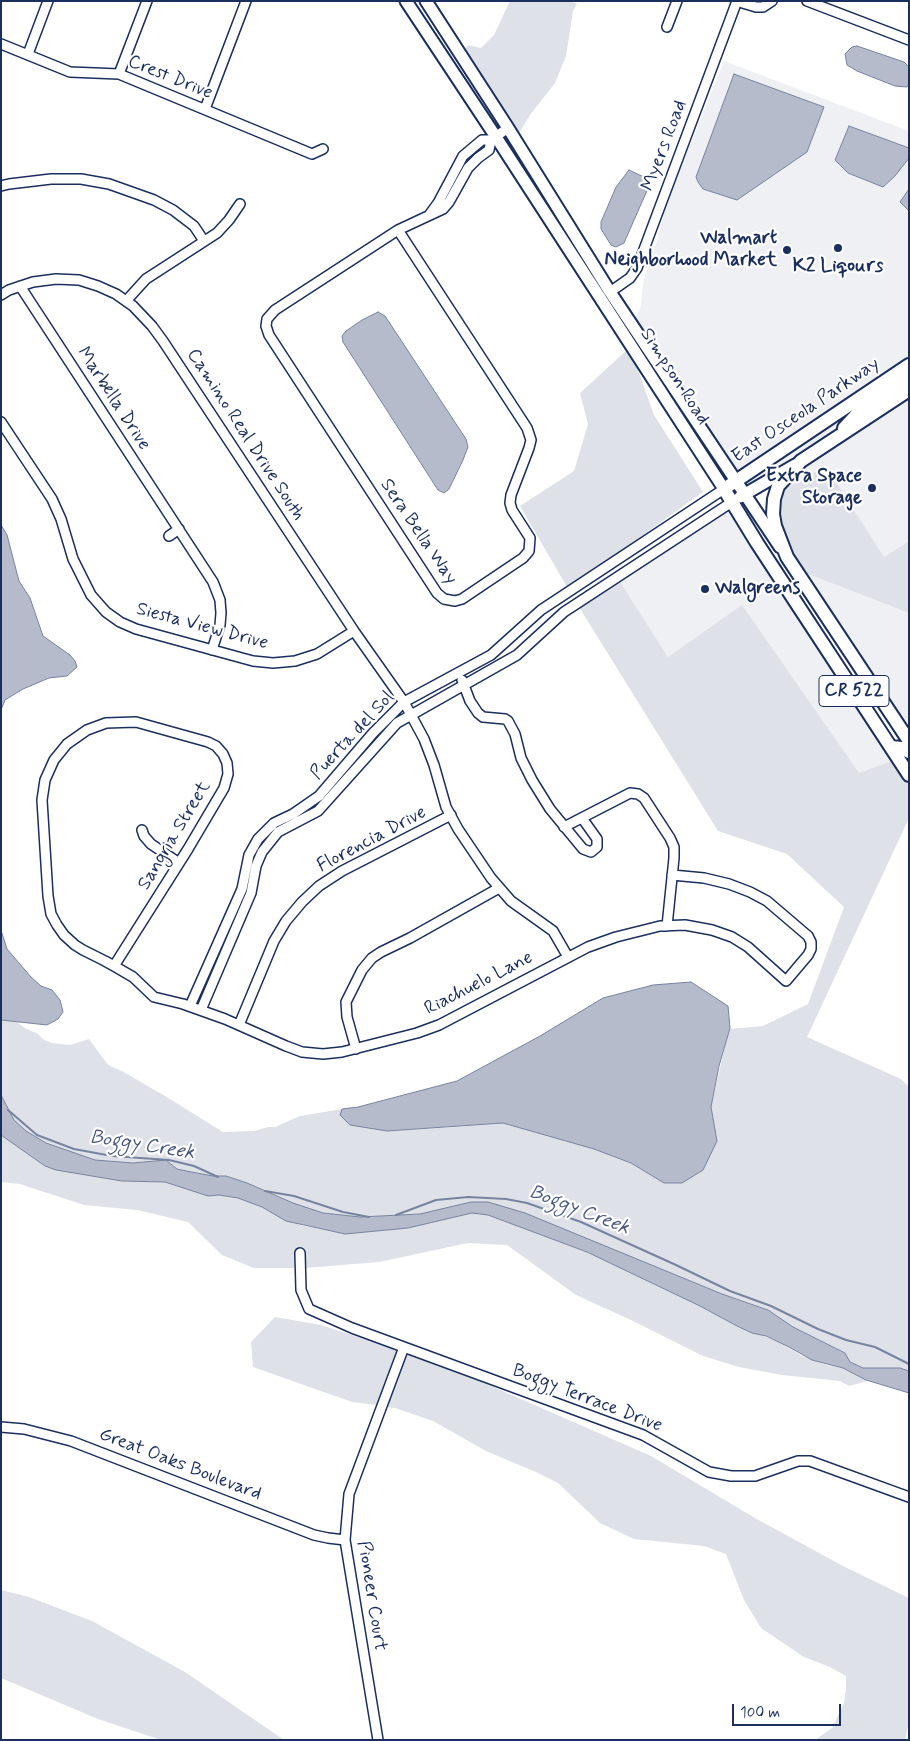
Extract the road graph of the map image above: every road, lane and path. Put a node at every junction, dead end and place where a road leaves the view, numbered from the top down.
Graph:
1 (48, 1) edge
2 (147, 1) edge
3 (246, 1) edge
4 (406, 1) edge
5 (426, 1) edge
6 (677, 1) edge
7 (737, 1) edge
8 (772, 1) edge
9 (807, 1) edge
10 (667, 27) dead end
11 (909, 40) edge
12 (1, 44) edge
13 (28, 54) junction
14 (119, 74) junction
15 (205, 109) junction
16 (508, 128) junction
17 (494, 138) junction
18 (323, 149) dead end
19 (1, 186) edge
20 (240, 204) dead end
21 (398, 230) junction
22 (204, 241) junction
23 (590, 282) junction
24 (20, 286) junction
25 (610, 292) junction
26 (1, 295) edge
27 (126, 301) junction
28 (613, 318) junction
29 (632, 325) junction
30 (909, 365) edge
31 (909, 378) edge
32 (909, 390) edge
33 (1, 422) edge
34 (832, 441) junction
35 (801, 461) junction
36 (736, 481) junction
37 (724, 489) junction
38 (745, 494) junction
39 (732, 502) junction
40 (179, 529) junction
41 (169, 536) dead end
42 (787, 557) junction
43 (534, 616) junction
44 (545, 628) junction
45 (354, 631) junction
46 (212, 650) junction
47 (459, 672) junction
48 (464, 684) junction
49 (404, 702) junction
50 (411, 714) junction
51 (909, 741) edge
52 (891, 748) junction
53 (909, 752) edge
54 (909, 774) edge
55 (451, 816) junction
56 (582, 818) junction
57 (564, 827) junction
58 (142, 830) dead end
59 (179, 863) junction
60 (672, 875) junction
61 (499, 888) junction
62 (667, 926) junction
63 (568, 957) junction
64 (114, 966) junction
65 (173, 1002) joint
66 (190, 1006) junction
67 (201, 1010) junction
68 (239, 1025) junction
69 (356, 1048) junction
70 (300, 1253) dead end
71 (404, 1347) junction
72 (1, 1427) edge
73 (909, 1498) edge
74 (345, 1540) junction
75 (378, 1740) edge

1 - 13 street
2 - 14 street
3 - 15 street
4 - 17 main road, Simpson Road
5 - 16 main road, Simpson Road
6 - 10 street
7 - 8 street
7 - 25 street, Myers Road
9 - 11 street
12 - 13 street, Crest Drive
13 - 14 street, Crest Drive
14 - 15 street, Crest Drive
15 - 18 street, Crest Drive
16 - 17 street, Sera Bella Way
16 - 25 main road, Simpson Road
17 - 21 street, Sera Bella Way
17 - 23 main road, Simpson Road
19 - 22 street
20 - 22 street
21 - 21 street, Sera Bella Way
22 - 27 street
23 - 25 main road
23 - 28 main road, Simpson Road
24 - 26 street, Camino Real Drive South
24 - 27 street, Camino Real Drive South
24 - 40 street, Marbella Drive
25 - 29 main road, Simpson Road
27 - 45 street, Camino Real Drive South
28 - 29 main road
28 - 37 main road, Simpson Road
29 - 36 main road, Simpson Road
30 - 36 main road, East Osceola Parkway
31 - 34 main road
32 - 34 main road, East Osceola Parkway / CR 522
33 - 46 street, Siesta View Drive
34 - 35 main road, East Osceola Parkway / CR 522
35 - 38 main road, East Osceola Parkway
35 - 42 main road, CR 522
36 - 37 main road, East Osceola Parkway
36 - 38 main road, Simpson Road
37 - 39 main road, Simpson Road / CR 522
37 - 43 street, Puerta del Sol
38 - 39 main road, East Osceola Parkway
38 - 42 main road, Simpson Road
39 - 44 street, Puerta del Sol
39 - 52 main road, Simpson Road / CR 522
40 - 41 street
40 - 46 street, Marbella Drive
42 - 51 main road, Simpson Road / CR 522
43 - 44 street
43 - 47 street, Puerta del Sol
44 - 48 street, Puerta del Sol
45 - 46 street, Siesta View Drive
45 - 49 street, Camino Real Drive South
47 - 48 street
47 - 49 street, Puerta del Sol
48 - 50 street, Puerta del Sol
48 - 57 street
49 - 50 street, Camino Real Drive South
49 - 66 street, Puerta del Sol
50 - 55 street, Camino Real Drive South
50 - 67 street, Puerta del Sol
52 - 53 main road
52 - 54 main road, Simpson Road / CR 522
55 - 61 street, Camino Real Drive South
55 - 68 street, Florencia Drive
56 - 57 street
56 - 57 street
56 - 60 street
58 - 59 street
59 - 64 street, Sangria Street
59 - 64 street, Sangria Street
60 - 62 street
60 - 62 street, Riachuelo Lane
61 - 63 street, Camino Real Drive South
61 - 69 street
62 - 63 street, Riachuelo Lane
63 - 69 street, Riachuelo Lane
64 - 65 street, Sangria Street
65 - 66 street, Riachuelo Lane
66 - 67 street, Riachuelo Lane
67 - 68 street, Riachuelo Lane
68 - 69 street, Riachuelo Lane
70 - 71 street, Boggy Terrace Drive
71 - 73 street, Boggy Terrace Drive
71 - 74 street, Pioneer Court
72 - 74 street, Great Oaks Boulevard
74 - 75 street, Pioneer Court

